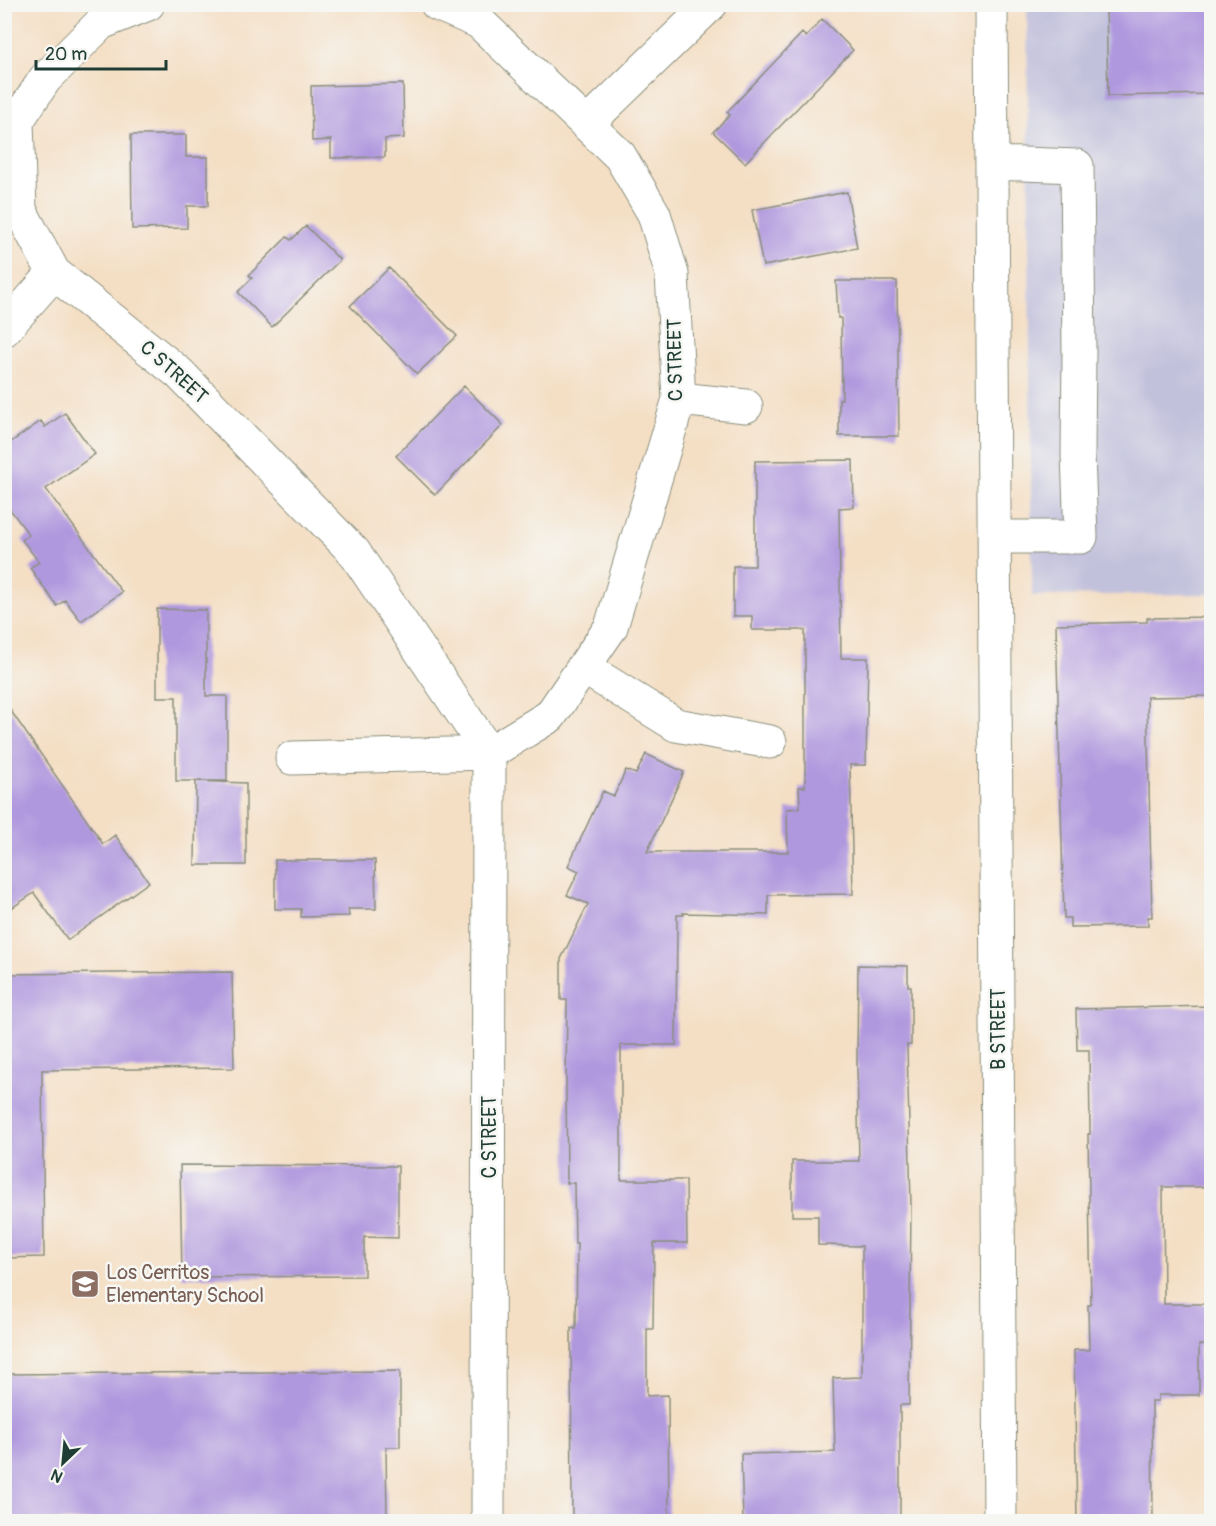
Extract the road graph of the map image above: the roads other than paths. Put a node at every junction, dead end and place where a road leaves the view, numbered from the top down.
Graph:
1 (148, 4) edge
2 (437, 4) edge
3 (711, 4) edge
4 (991, 4) edge
5 (587, 124) junction
6 (992, 163) junction
7 (11, 166) edge
8 (54, 273) junction
9 (4, 330) edge
10 (679, 399) junction
11 (746, 406) dead end
12 (995, 537) junction
13 (583, 667) junction
14 (770, 742) dead end
15 (489, 753) junction
16 (292, 758) dead end
17 (488, 1521) edge
18 (1000, 1521) edge

1 - 7 street, C STREET
2 - 5 street, C STREET
3 - 5 street
4 - 6 street, B STREET
5 - 10 street, C STREET
6 - 12 street, B STREET
6 - 12 street
7 - 8 street, C STREET
8 - 9 street
8 - 15 street, C STREET
10 - 11 street
10 - 13 street, C STREET
12 - 18 street, B STREET
13 - 14 street
13 - 15 street, C STREET
15 - 16 street
15 - 17 street, C STREET

